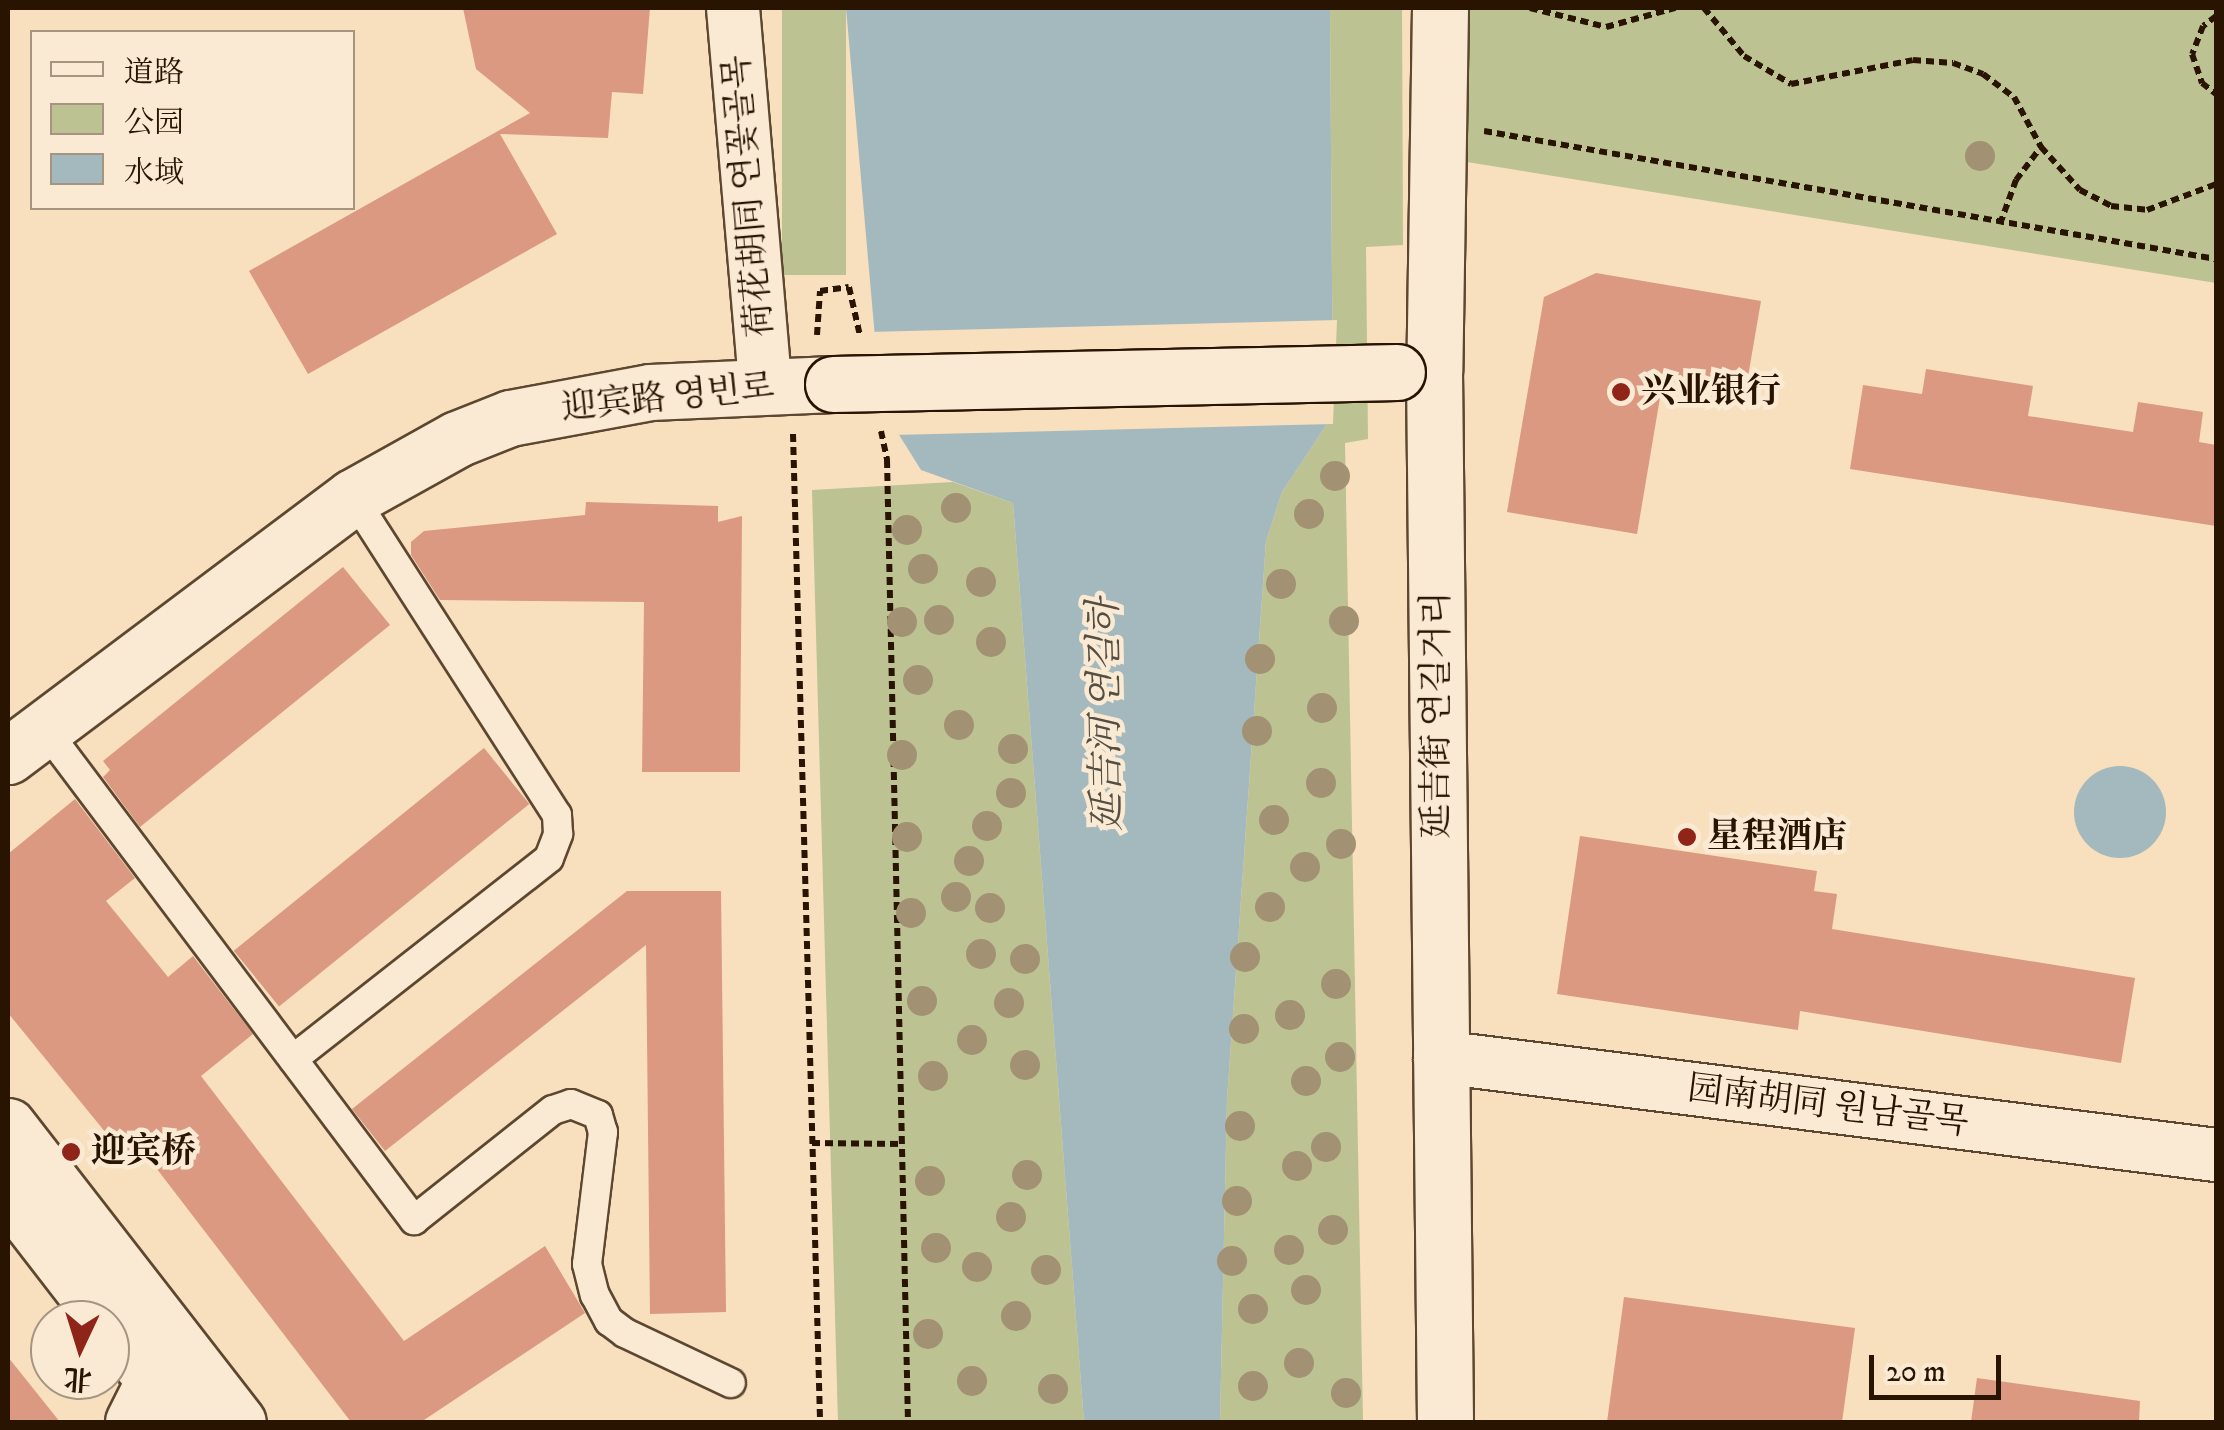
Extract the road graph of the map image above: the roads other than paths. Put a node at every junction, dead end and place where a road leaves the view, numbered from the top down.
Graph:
1 (732, 8) edge
2 (1440, 8) edge
3 (814, 369) junction
4 (1416, 371) junction
5 (354, 497) junction
6 (26, 742) edge
7 (1440, 1056) junction
8 (294, 1059) junction
9 (8, 1126) edge
10 (2216, 1155) edge
11 (8, 1192) edge
12 (91, 1300) edge
13 (130, 1373) edge
14 (731, 1382) dead end
15 (142, 1401) edge
16 (187, 1422) edge
17 (238, 1422) edge
18 (1445, 1422) edge

1 - 3 street, 荷花胡同 연꽃골목
2 - 4 street, 延吉街 연길거리
3 - 4 street, 迎宾路 영빈로, bridge
3 - 5 street, 迎宾路 영빈로
4 - 7 street, 延吉街 연길거리
5 - 6 street, 迎宾路 영빈로
5 - 8 lane
6 - 8 lane
7 - 10 street, 园南胡同 원남골목
7 - 18 street, 延吉街 연길거리
8 - 14 lane
9 - 17 street
11 - 12 street
13 - 15 street
15 - 16 street

